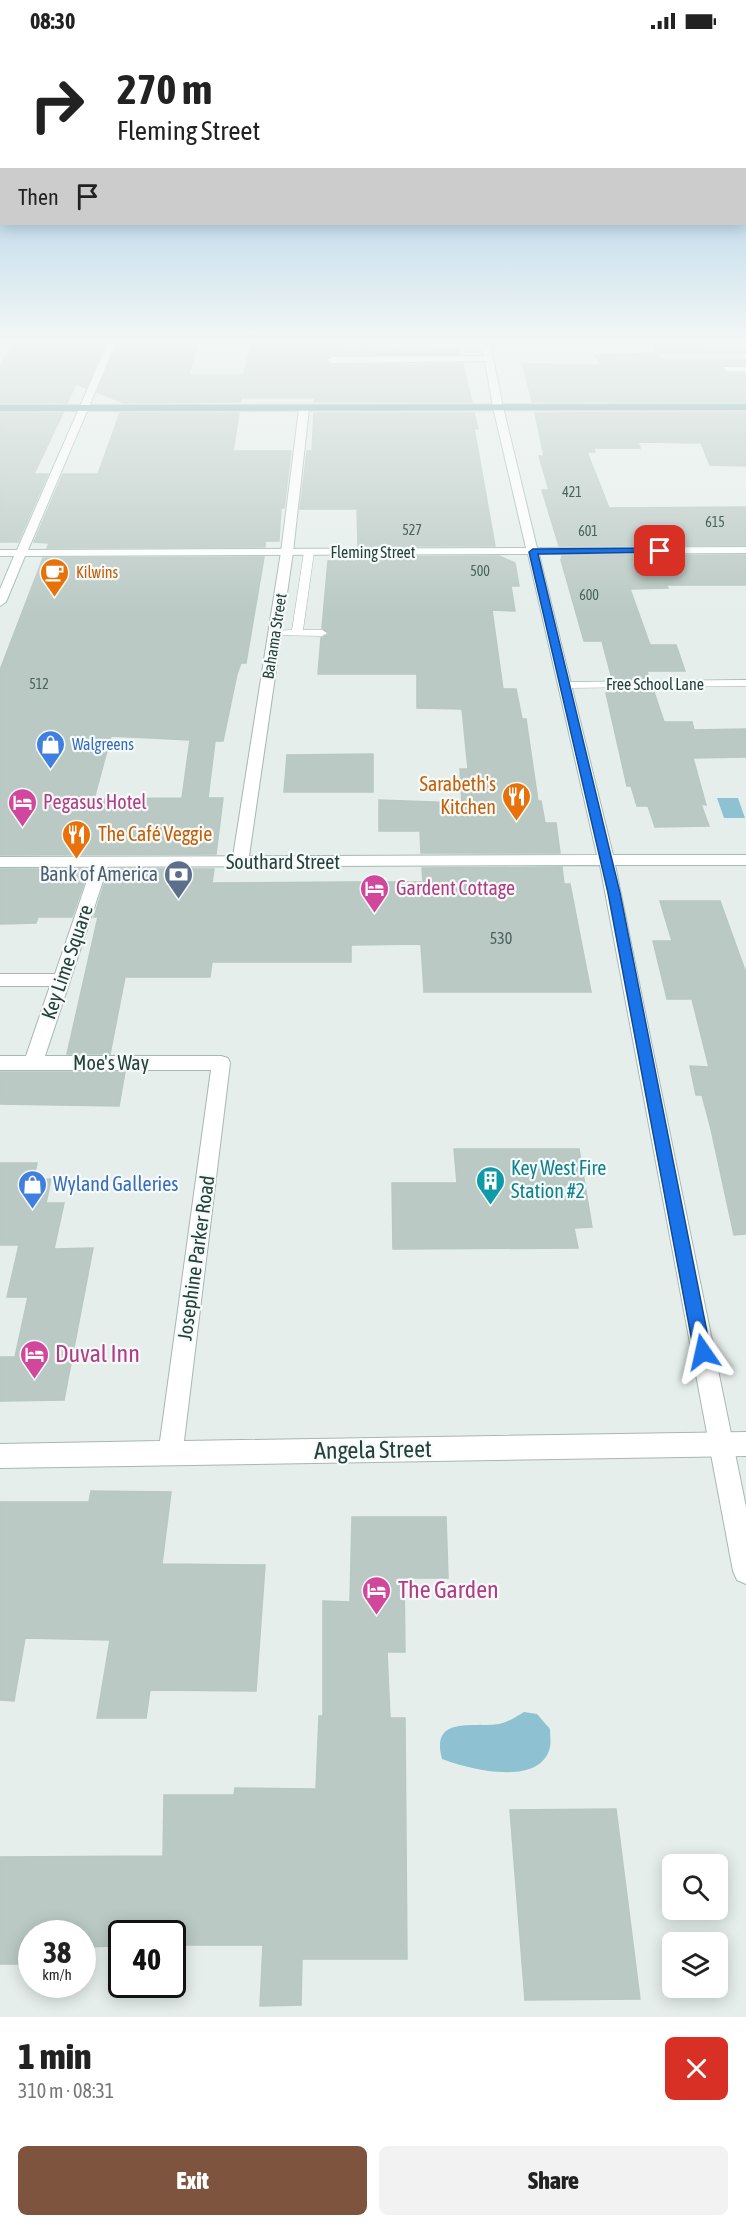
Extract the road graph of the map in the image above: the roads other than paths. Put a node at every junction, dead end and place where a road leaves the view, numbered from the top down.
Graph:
1 (74, 430) edge
2 (301, 430) edge
3 (504, 430) edge
4 (746, 550) edge
5 (287, 552) junction
6 (309, 552) junction
7 (533, 552) junction
8 (0, 553) edge
9 (21, 553) junction
10 (0, 602) edge
11 (275, 633) junction
12 (297, 633) junction
13 (322, 633) dead end
14 (746, 683) edge
15 (564, 685) junction
16 (746, 860) edge
17 (606, 861) junction
18 (0, 862) edge
19 (101, 863) junction
20 (240, 863) junction
21 (0, 980) edge
22 (60, 980) junction
23 (0, 1063) edge
24 (33, 1063) junction
25 (221, 1064) joint
26 (720, 1444) junction
27 (746, 1444) edge
28 (170, 1453) junction
29 (0, 1456) edge
30 (746, 1570) edge

1 - 9 street
2 - 5 street, Bahama Street
3 - 7 street
4 - 7 street, Fleming Street
5 - 6 street, Fleming Street
5 - 9 street, Fleming Street
5 - 11 street, Bahama Street
6 - 7 street, Fleming Street
6 - 12 lane
7 - 15 street
8 - 9 street, Fleming Street
9 - 10 street
11 - 12 lane
11 - 20 street, Bahama Street
12 - 13 lane
14 - 15 lane, Free School Lane
15 - 17 street
16 - 17 street, Southard Street
17 - 20 street, Southard Street
17 - 26 street
18 - 19 street, Southard Street
19 - 20 street, Southard Street
19 - 22 street, Key Lime Square
21 - 22 street
22 - 24 street, Key Lime Square
23 - 24 street, Moe's Way
24 - 25 street, Moe's Way
25 - 28 street, Josephine Parker Road
26 - 27 street, Angela Street
26 - 28 street, Angela Street
26 - 30 street
28 - 29 street, Angela Street

